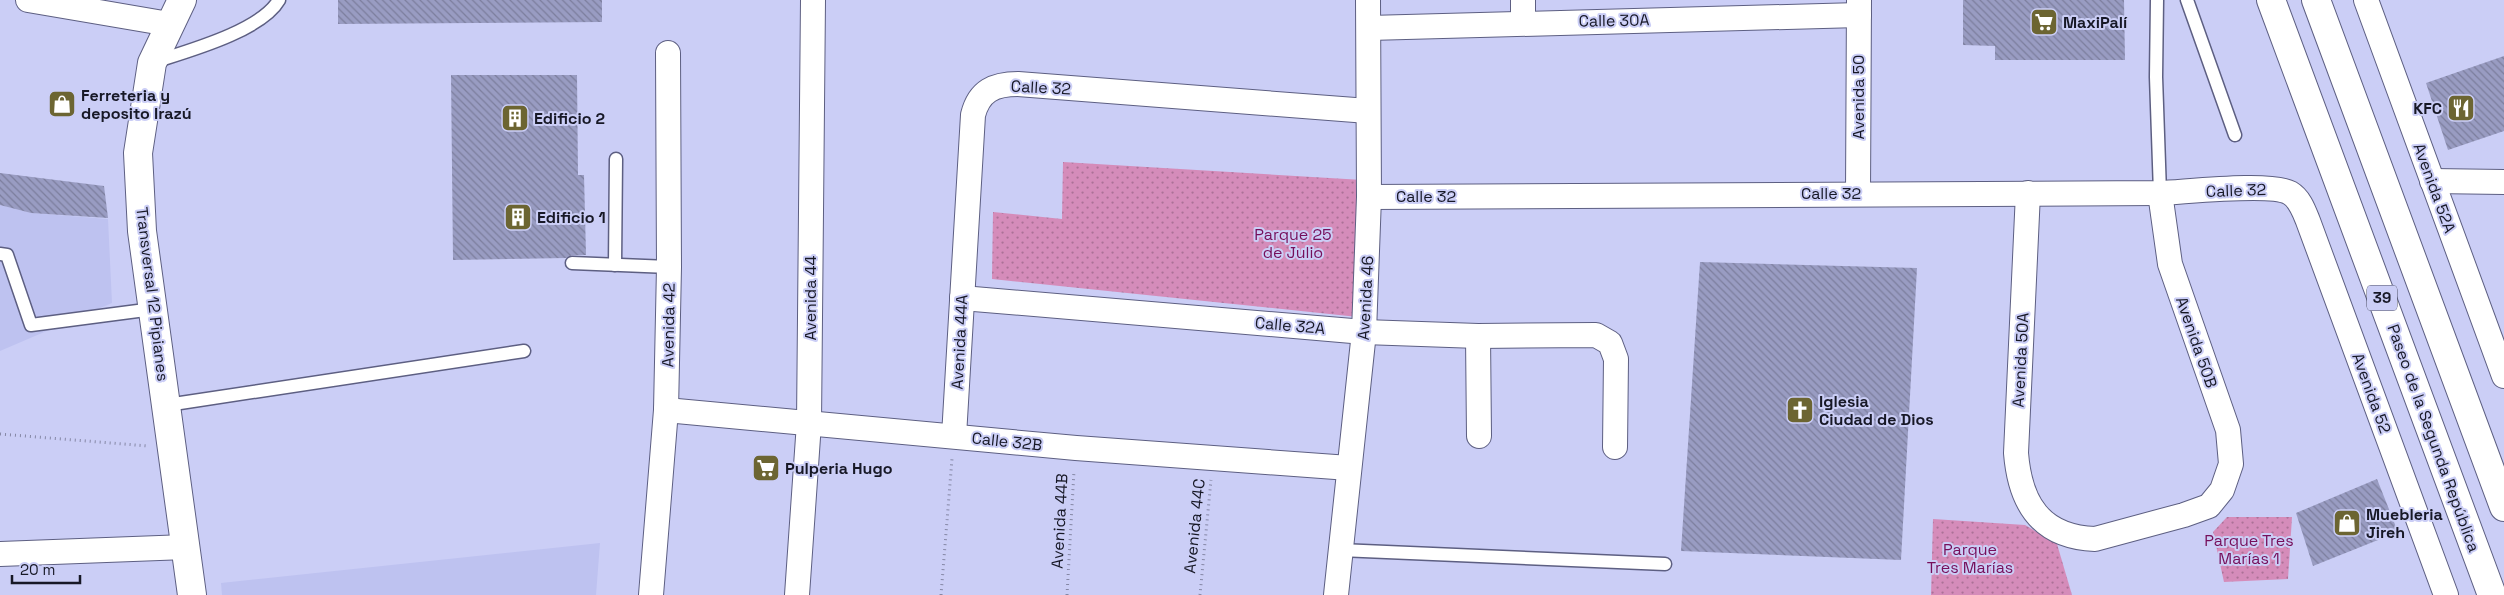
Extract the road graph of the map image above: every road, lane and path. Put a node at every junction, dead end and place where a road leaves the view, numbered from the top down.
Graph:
1 (28, 0) edge
2 (182, 0) edge
3 (279, 0) edge
4 (813, 0) edge
5 (1368, 0) edge
6 (2157, 0) edge
7 (2187, 0) edge
8 (2271, 0) edge
9 (2316, 0) edge
10 (2366, 0) edge
11 (1859, 8) edge
12 (1696, 9) edge
13 (1523, 11) edge
14 (169, 24) junction
15 (1369, 28) junction
16 (668, 53) dead end
17 (152, 63) junction
18 (985, 92) joint
19 (1368, 110) junction
20 (2235, 135) dead end
21 (616, 159) dead end
22 (2432, 181) junction
23 (2504, 182) edge
24 (1858, 193) junction
25 (2028, 193) junction
26 (2160, 193) junction
27 (2292, 194) joint
28 (1369, 197) junction
29 (0, 254) edge
30 (572, 263) dead end
31 (615, 265) junction
32 (669, 267) junction
33 (962, 298) junction
34 (153, 309) junction
35 (1364, 332) junction
36 (1478, 336) junction
37 (524, 350) dead end
38 (2500, 352) edge
39 (2504, 376) edge
40 (167, 405) junction
41 (666, 410) junction
42 (810, 423) junction
43 (0, 434) edge
44 (954, 436) junction
45 (1479, 436) dead end
46 (1616, 447) dead end
47 (173, 448) junction
48 (1076, 448) junction
49 (1213, 459) junction
50 (1349, 468) junction
51 (2504, 507) edge
52 (2042, 520) joint
53 (186, 547) junction
54 (1340, 550) junction
55 (0, 554) edge
56 (1665, 564) dead end
57 (192, 595) edge
58 (651, 595) edge
59 (798, 595) edge
60 (941, 595) edge
61 (1067, 595) edge
62 (1200, 595) edge
63 (1336, 595) edge
64 (2446, 595) edge
65 (2492, 595) edge

1 - 14 street
2 - 14 main road, Transversal 12 Pipianes
3 - 17 lane
4 - 42 street, Avenida 44
5 - 15 street, Avenida 46
6 - 26 lane
7 - 20 lane
8 - 65 main road, Paseo de la Segunda República / 39
9 - 51 main road, 39
10 - 22 street, Avenida 52A
11 - 12 street, Calle 30A
11 - 24 street, Avenida 50
12 - 13 street, Calle 30A
13 - 15 street, Calle 30A
14 - 17 main road, Transversal 12 Pipianes
15 - 19 street, Avenida 46
16 - 32 street, Avenida 42
17 - 34 main road, Transversal 12 Pipianes
18 - 19 street, Calle 32
18 - 33 street, Avenida 44A
19 - 28 street, Avenida 46
21 - 31 lane
22 - 23 street
22 - 38 street, Avenida 52A
24 - 25 street, Calle 32
24 - 28 street, Calle 32
25 - 26 street, Calle 32
25 - 52 street, Avenida 50A
26 - 27 street, Calle 32
26 - 52 street, Avenida 50B
27 - 64 street, Avenida 52
28 - 35 street, Avenida 46
29 - 34 lane
30 - 31 lane
31 - 32 lane
32 - 41 street, Avenida 42
33 - 35 street, Calle 32A
33 - 44 street, Avenida 44A
34 - 40 main road, Transversal 12 Pipianes
35 - 36 street, Calle 32A
35 - 50 street, Avenida 46
36 - 45 street
36 - 46 street, Calle 32A
37 - 40 lane
38 - 39 street, Avenida 52A
40 - 47 main road, Transversal 12 Pipianes
41 - 42 street, Calle 32B
41 - 58 street, Avenida 42
42 - 44 street, Calle 32B
42 - 59 street, Avenida 44
43 - 47 path
44 - 48 street, Calle 32B
44 - 60 path
47 - 53 main road, Transversal 12 Pipianes
48 - 49 street, Calle 32B
48 - 61 path, Avenida 44B
49 - 50 street, Calle 32B
49 - 62 path, Avenida 44C
50 - 54 street, Avenida 46
53 - 55 street
53 - 57 main road, Transversal 12 Pipianes
54 - 56 lane
54 - 63 street, Avenida 46

